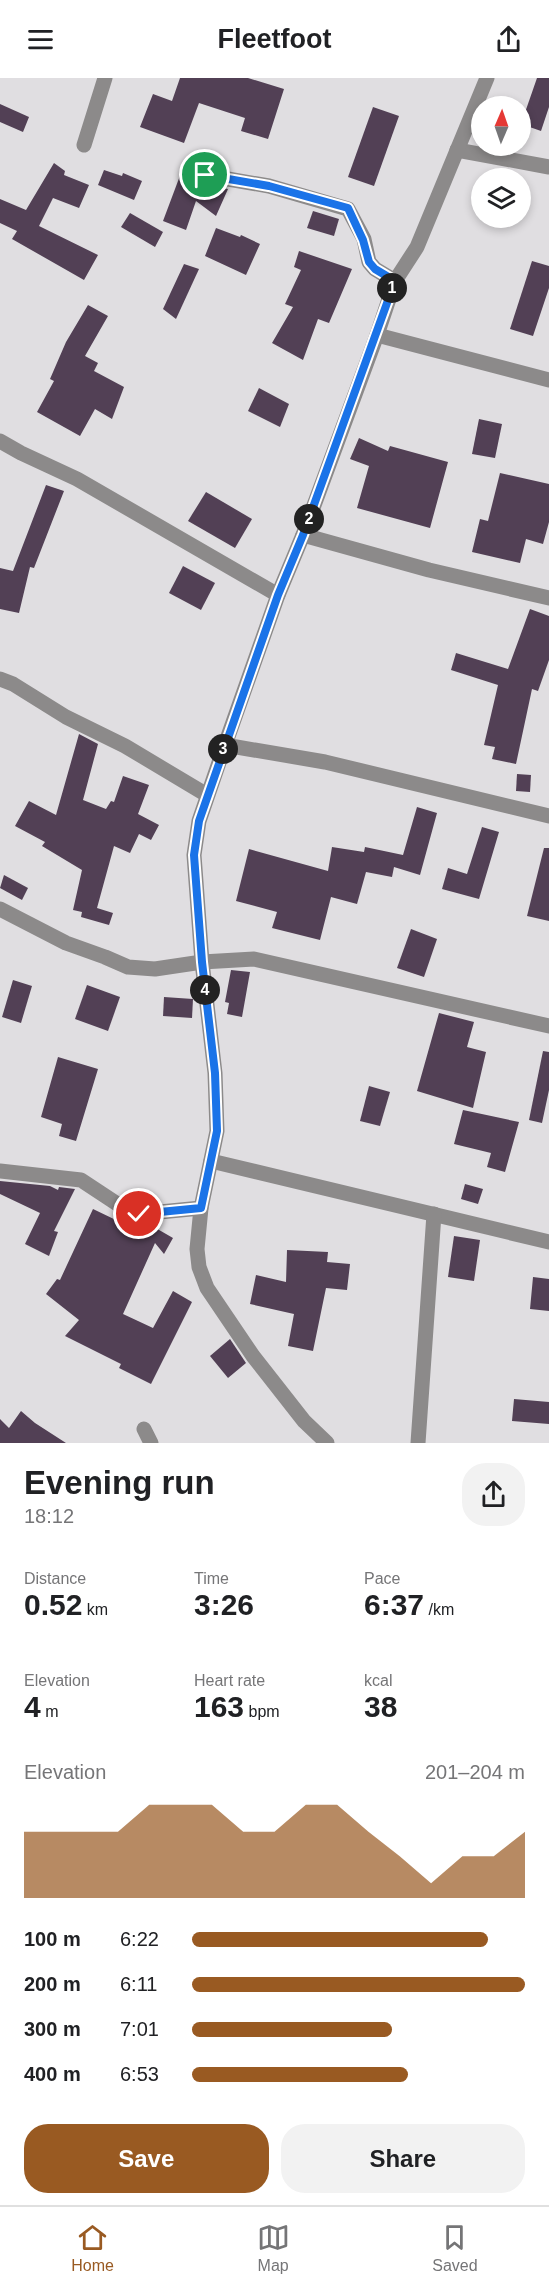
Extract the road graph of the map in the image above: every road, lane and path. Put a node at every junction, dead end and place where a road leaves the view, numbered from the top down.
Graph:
1 (105, 78) edge
2 (487, 78) edge
3 (84, 145) dead end
4 (457, 150) junction
5 (549, 167) edge
6 (205, 175) dead end
7 (395, 281) junction
8 (377, 335) junction
9 (549, 380) edge
10 (0, 441) edge
11 (303, 535) junction
12 (278, 595) junction
13 (549, 598) edge
14 (0, 679) edge
15 (225, 745) junction
16 (207, 795) junction
17 (549, 816) edge
18 (0, 909) edge
19 (202, 962) junction
20 (549, 1026) edge
21 (211, 1161) junction
22 (0, 1171) edge
23 (201, 1208) junction
24 (434, 1215) junction
25 (549, 1242) edge
26 (144, 1429) dead end
27 (151, 1443) edge
28 (327, 1443) edge
29 (418, 1443) edge

1 - 3 street
2 - 4 street
4 - 5 street
4 - 7 street
6 - 7 street
7 - 8 street
8 - 9 street
8 - 11 street
10 - 12 street
11 - 12 street
11 - 13 street
12 - 15 street
14 - 16 street
15 - 16 street
15 - 17 street
16 - 19 street
18 - 19 street
19 - 20 street
19 - 21 street
21 - 23 street
21 - 24 street
22 - 23 street
23 - 28 street
24 - 25 street
24 - 29 street
26 - 27 street

